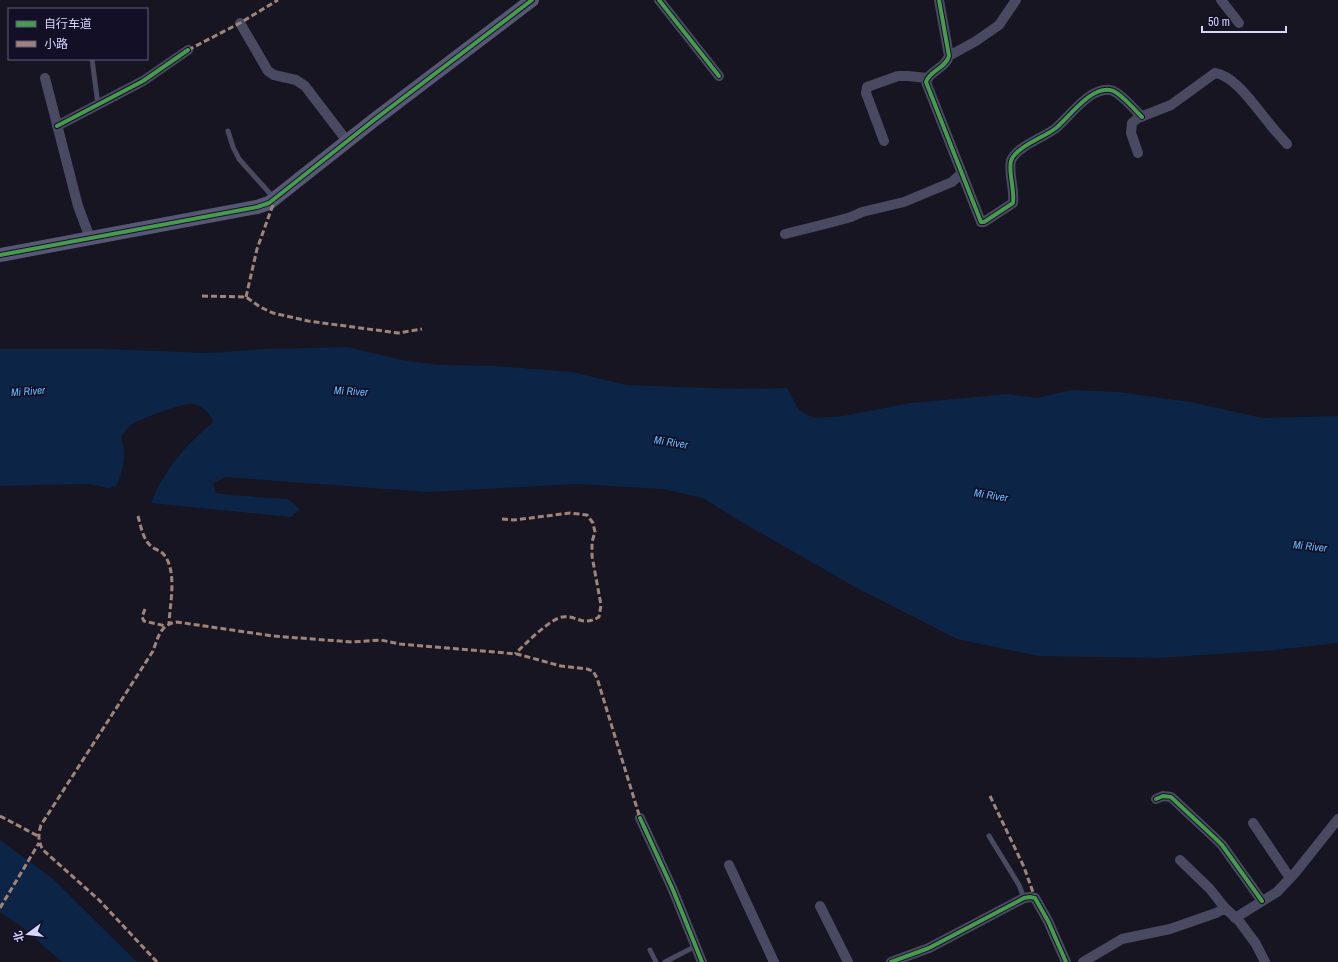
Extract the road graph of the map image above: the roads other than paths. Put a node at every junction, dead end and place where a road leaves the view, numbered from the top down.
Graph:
1 (532, 0) edge
2 (660, 0) edge
3 (939, 0) edge
4 (1016, 0) edge
5 (1221, 0) edge
6 (1239, 22) dead end
7 (240, 23) dead end
8 (188, 50) dead end
9 (949, 56) junction
10 (92, 60) edge
11 (719, 76) dead end
12 (45, 78) dead end
13 (927, 78) junction
14 (98, 105) junction
15 (1142, 117) junction
16 (57, 126) junction
17 (228, 131) dead end
18 (884, 141) dead end
19 (347, 142) junction
20 (1287, 144) dead end
21 (1138, 153) dead end
22 (962, 173) junction
23 (275, 199) junction
24 (784, 234) dead end
25 (90, 238) junction
26 (0, 255) edge
27 (1156, 799) dead end
28 (640, 818) dead end
29 (1338, 819) edge
30 (1253, 823) dead end
31 (989, 836) dead end
32 (1180, 860) dead end
33 (729, 865) dead end
34 (1290, 878) junction
35 (1024, 898) junction
36 (1262, 901) junction
37 (820, 906) dead end
38 (1225, 908) junction
39 (1235, 918) junction
40 (696, 946) junction
41 (650, 950) dead end
42 (656, 962) edge
43 (665, 962) edge
44 (702, 962) edge
45 (774, 962) edge
46 (848, 962) edge
47 (891, 962) edge
48 (1066, 962) edge
49 (1083, 962) edge
50 (1265, 962) edge

1 - 19 street
2 - 11 street
3 - 9 street
4 - 9 street
5 - 6 street
7 - 19 street
8 - 14 street
9 - 13 street
10 - 14 lane
12 - 16 street
13 - 18 street
13 - 22 street
14 - 16 street
15 - 20 street
15 - 21 street
15 - 22 street
16 - 25 street
17 - 23 lane
19 - 23 street
22 - 24 street
23 - 25 street
25 - 26 street
27 - 36 street
28 - 40 street
29 - 34 street
30 - 34 street
31 - 35 lane
32 - 38 street
33 - 45 street
34 - 36 street
35 - 47 street
35 - 48 street
36 - 39 street
37 - 46 street
38 - 39 street
38 - 49 street
39 - 50 street
40 - 43 lane
40 - 44 street
41 - 42 lane

